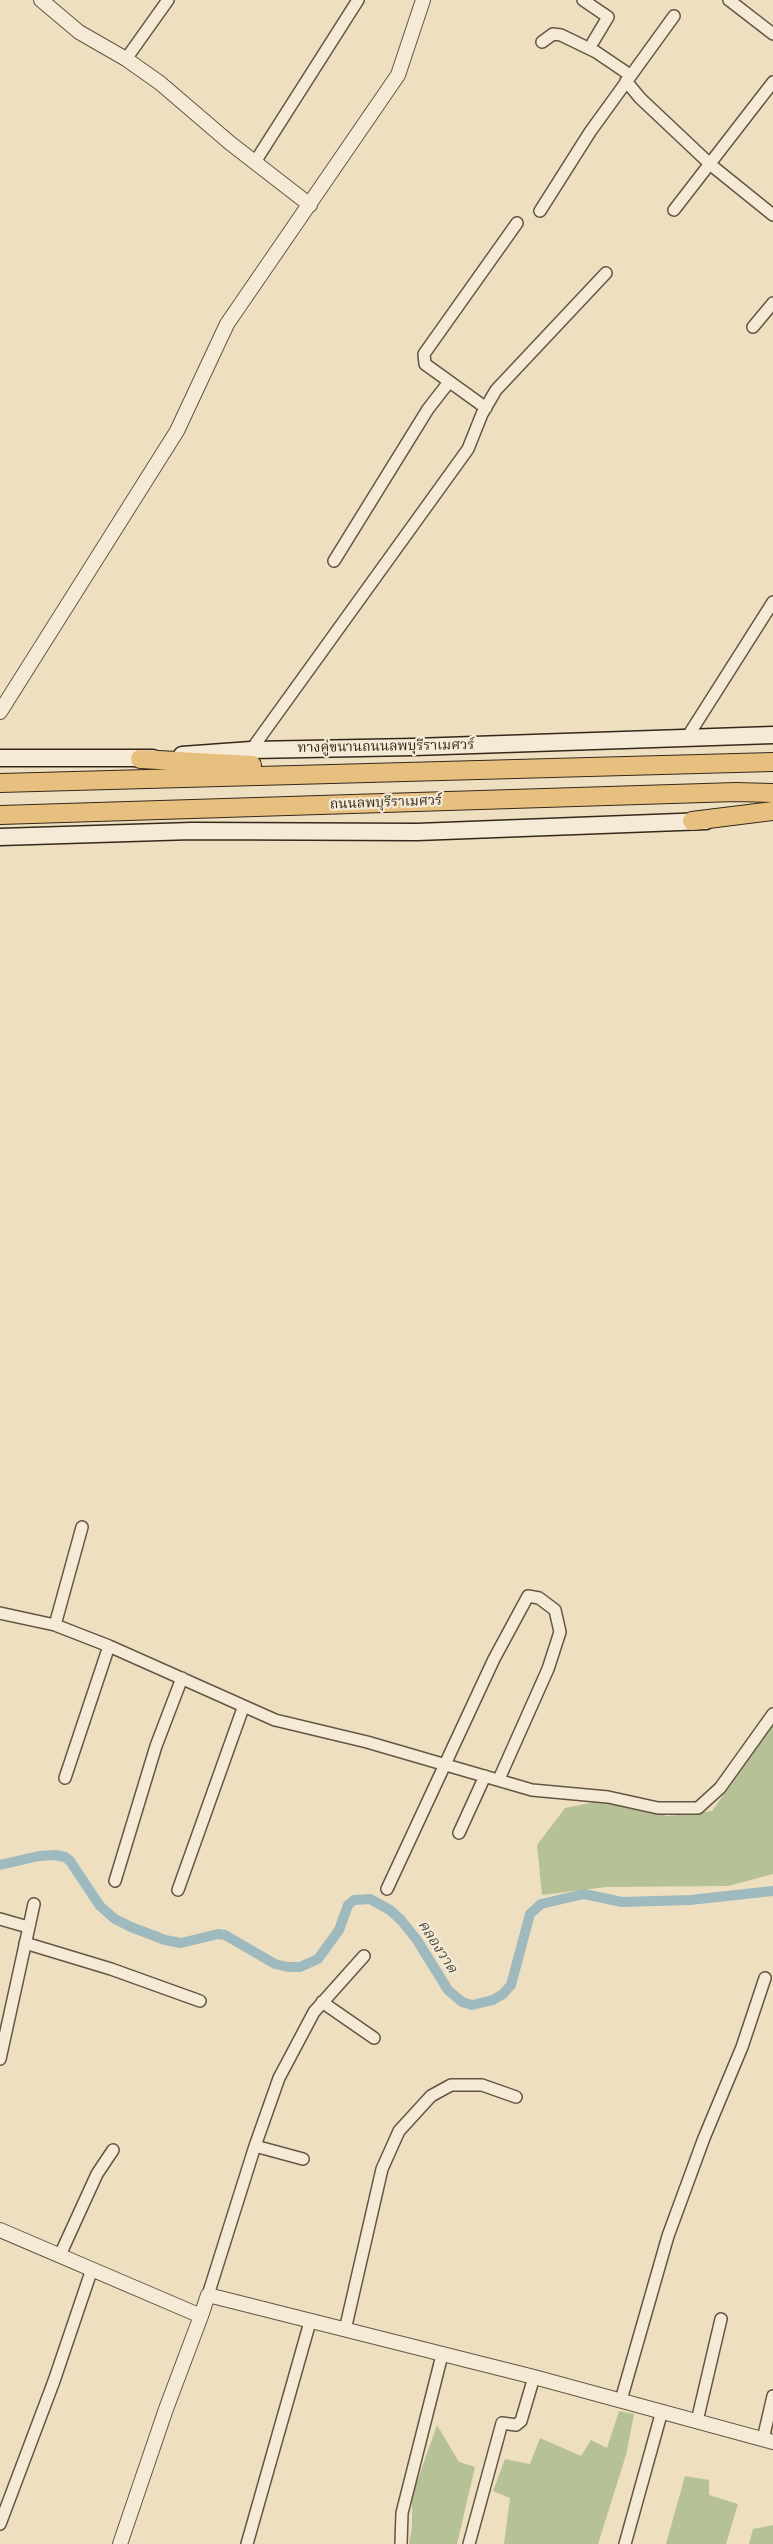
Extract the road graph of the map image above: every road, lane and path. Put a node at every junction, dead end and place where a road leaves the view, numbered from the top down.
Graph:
1 (41, 0) edge
2 (168, 0) edge
3 (358, 0) edge
4 (423, 0) edge
5 (583, 0) edge
6 (729, 0) edge
7 (674, 16) dead end
8 (773, 34) edge
9 (542, 42) dead end
10 (593, 42) dead end
11 (126, 59) junction
12 (628, 78) junction
13 (773, 82) edge
14 (255, 162) junction
15 (711, 165) junction
16 (310, 205) junction
17 (674, 210) dead end
18 (540, 211) dead end
19 (773, 215) edge
20 (517, 223) dead end
21 (606, 273) dead end
22 (773, 303) edge
23 (753, 327) dead end
24 (450, 382) junction
25 (486, 408) junction
26 (334, 561) dead end
27 (773, 602) edge
28 (0, 712) edge
29 (773, 735) edge
30 (688, 736) junction
31 (252, 750) junction
32 (0, 758) edge
33 (140, 759) junction
34 (736, 762) junction
35 (773, 762) edge
36 (374, 772) junction
37 (0, 783) edge
38 (736, 792) junction
39 (773, 793) edge
40 (773, 812) edge
41 (0, 815) edge
42 (773, 819) edge
43 (692, 821) junction
44 (0, 837) edge
45 (82, 1527) dead end
46 (0, 1613) edge
47 (56, 1625) junction
48 (109, 1646) junction
49 (182, 1678) junction
50 (243, 1708) junction
51 (773, 1714) edge
52 (446, 1765) junction
53 (485, 1776) junction
54 (65, 1778) dead end
55 (499, 1780) junction
56 (459, 1833) dead end
57 (115, 1881) dead end
58 (387, 1889) dead end
59 (178, 1890) dead end
60 (34, 1904) dead end
61 (0, 1919) edge
62 (28, 1927) junction
63 (25, 1943) junction
64 (364, 1956) dead end
65 (765, 1978) dead end
66 (200, 2001) dead end
67 (322, 2002) junction
68 (374, 2038) dead end
69 (0, 2059) edge
70 (516, 2097) dead end
71 (255, 2146) junction
72 (113, 2150) dead end
73 (303, 2159) dead end
74 (0, 2230) edge
75 (60, 2255) junction
76 (92, 2269) junction
77 (208, 2295) junction
78 (201, 2316) junction
79 (721, 2319) dead end
80 (310, 2322) junction
81 (345, 2330) junction
82 (442, 2355) junction
83 (534, 2377) junction
84 (773, 2396) edge
85 (621, 2400) junction
86 (662, 2411) junction
87 (697, 2421) junction
88 (768, 2441) edge
89 (0, 2524) edge
90 (120, 2544) edge
91 (247, 2544) edge
92 (401, 2544) edge
93 (469, 2544) edge
94 (625, 2544) edge

1 - 11 street
2 - 11 street
3 - 14 street
4 - 16 street
5 - 10 street
6 - 8 street
7 - 12 street
9 - 12 street
11 - 14 street
12 - 15 street
12 - 18 street
13 - 15 street
14 - 16 street
15 - 17 street
15 - 19 street
16 - 28 street
20 - 24 street
21 - 25 street
22 - 23 street
24 - 25 street
24 - 26 street
25 - 31 street
27 - 30 street
29 - 30 main road, ทางคู่ขนานถนนลพบุรีราเมศวร์
30 - 31 main road, ทางคู่ขนานถนนลพบุรีราเมศวร์
31 - 33 main road, ทางคู่ขนานถนนลพบุรีราเมศวร์
32 - 33 main road, ทางคู่ขนานถนนลพบุรีราเมศวร์
33 - 36 main road
34 - 35 main road
34 - 36 main road
34 - 38 main road
36 - 37 main road
38 - 39 main road, ถนนลพบุรีราเมศวร์
38 - 41 main road, ถนนลพบุรีราเมศวร์
40 - 43 main road
42 - 43 main road
43 - 44 main road
45 - 47 street
46 - 47 street
47 - 48 street
48 - 49 street
48 - 54 street
49 - 50 street
49 - 57 street
50 - 52 street
50 - 59 street
51 - 55 street
52 - 53 street
52 - 55 street
52 - 58 street
53 - 55 street
53 - 56 street
60 - 62 street
61 - 62 street
62 - 63 street
63 - 66 street
63 - 69 street
64 - 67 street
65 - 85 street
67 - 68 street
67 - 71 street
70 - 81 street
71 - 73 street
71 - 77 street
72 - 75 street
74 - 75 street
75 - 76 street
76 - 78 street
76 - 89 street
77 - 78 street
77 - 80 street
78 - 90 street
79 - 87 street
80 - 81 street
80 - 91 street
81 - 82 street
82 - 83 street
82 - 92 street
83 - 85 street
83 - 93 street
84 - 88 street
85 - 86 street
86 - 87 street
86 - 94 street
87 - 88 street

